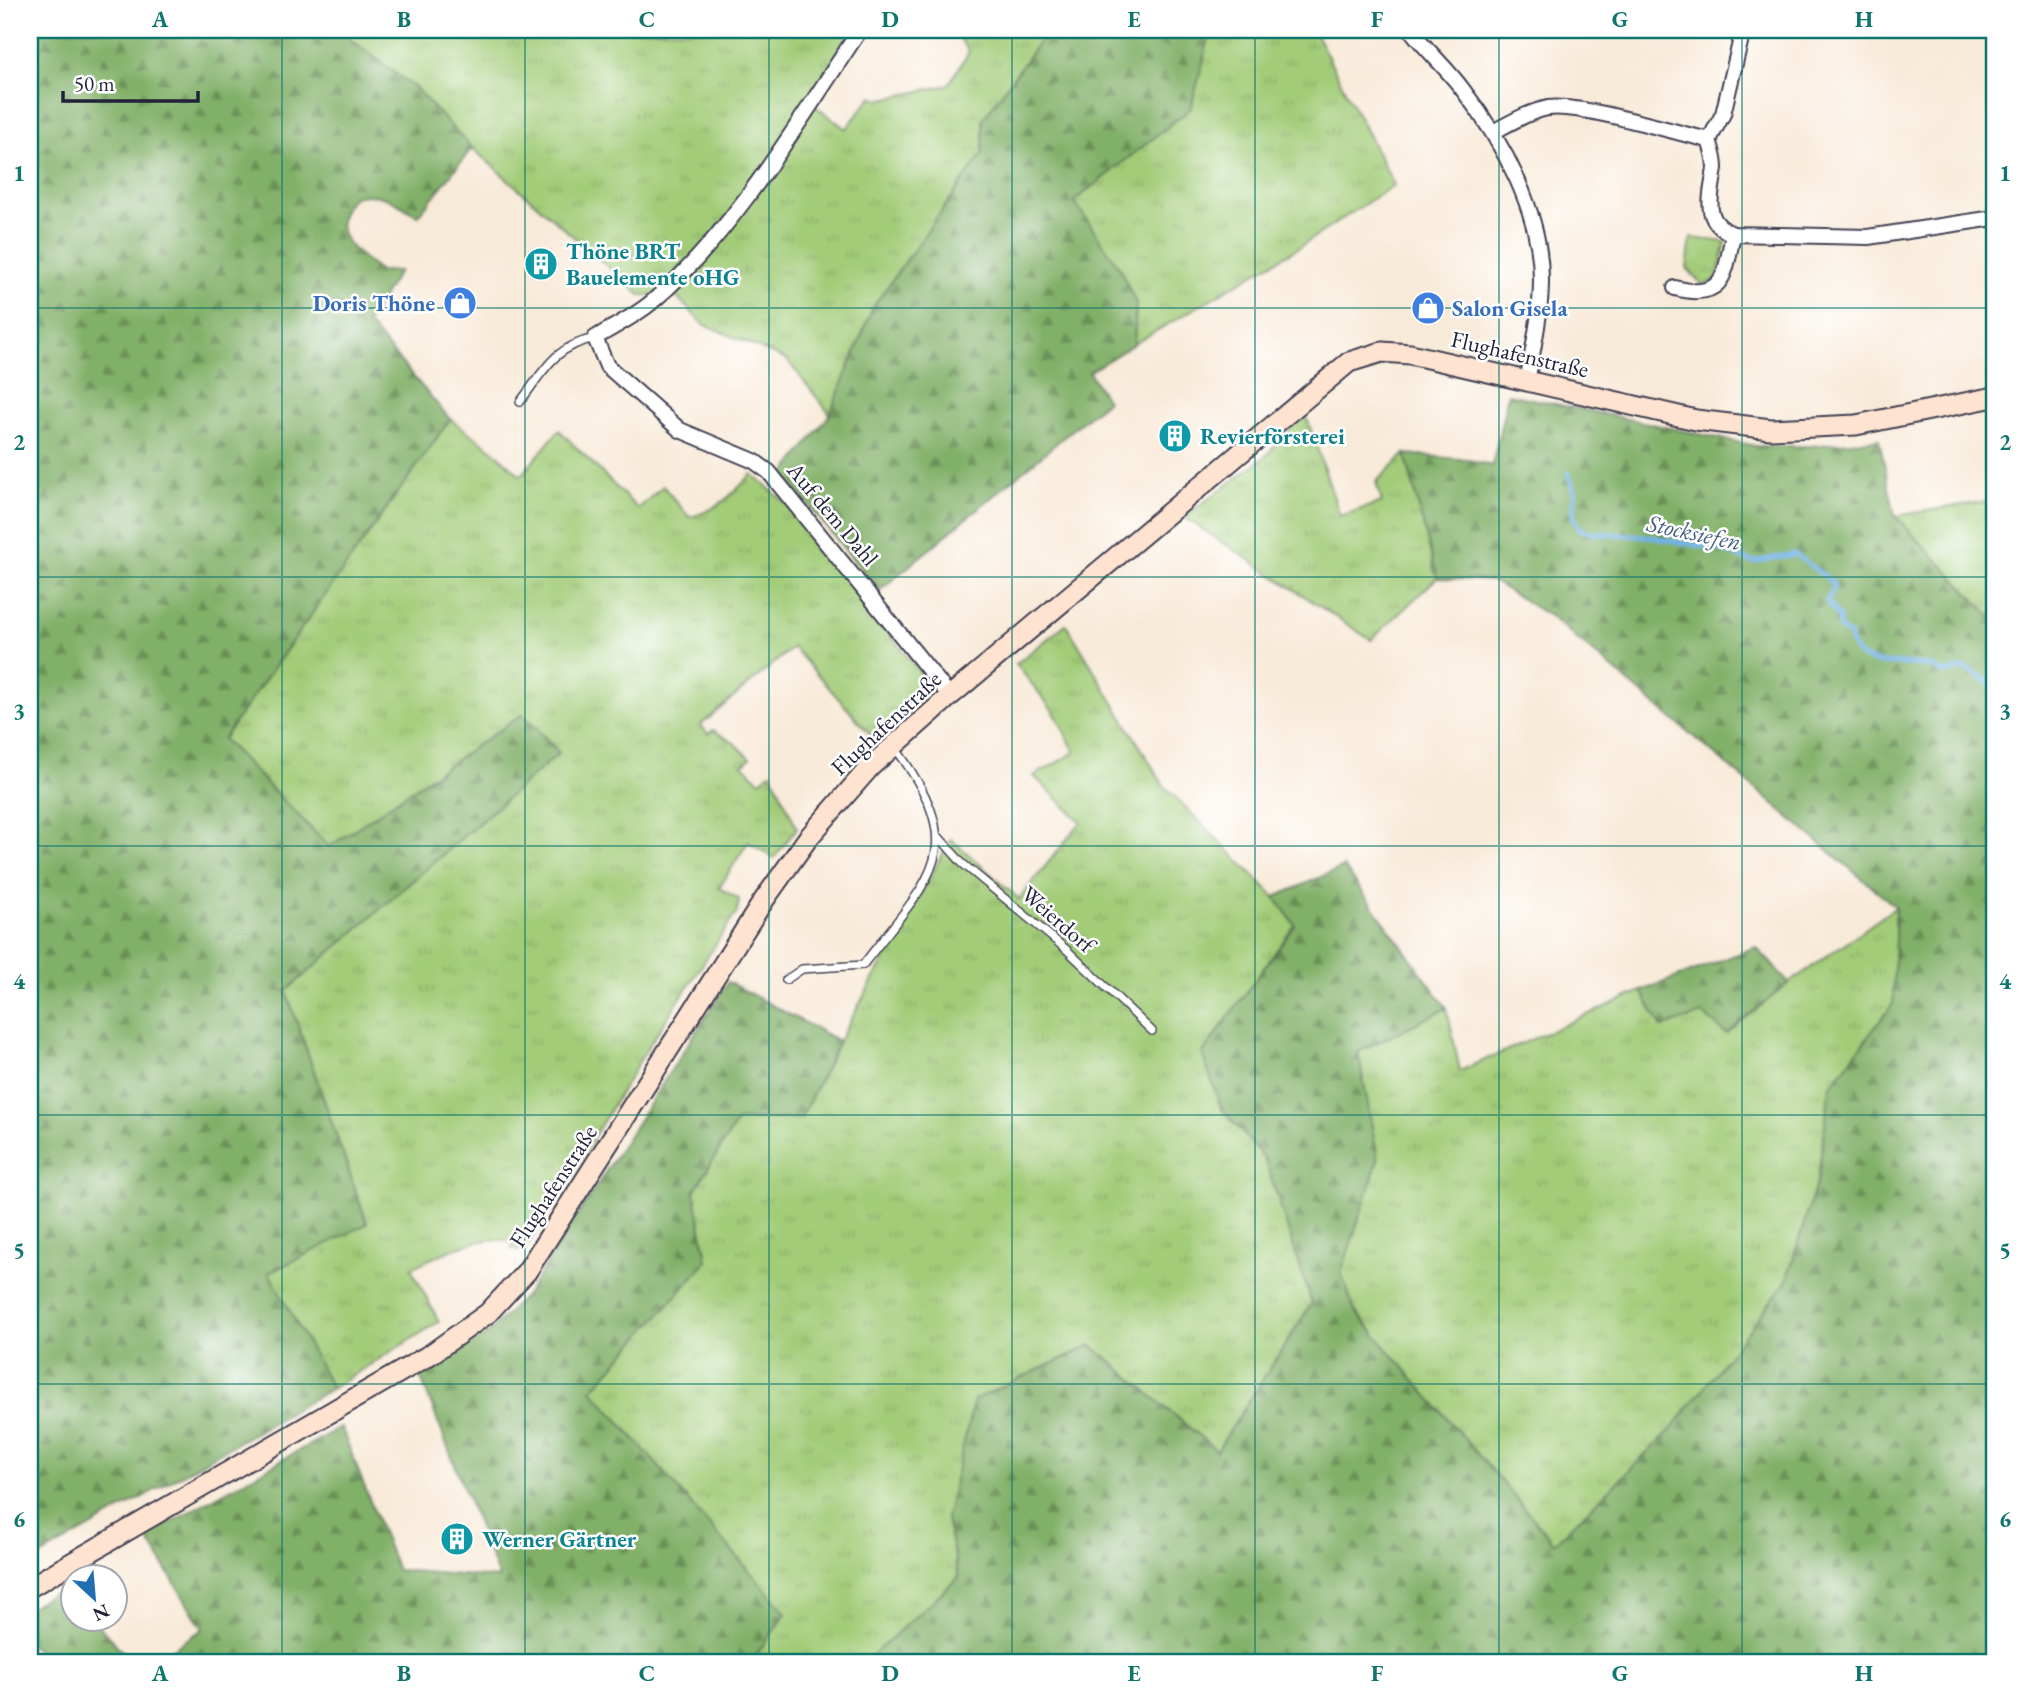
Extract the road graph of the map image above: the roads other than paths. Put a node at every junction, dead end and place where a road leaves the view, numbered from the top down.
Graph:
1 (860, 30) edge
2 (1411, 30) edge
3 (1743, 30) edge
4 (1493, 132) junction
5 (1709, 140) junction
6 (1994, 218) edge
7 (1733, 234) junction
8 (1675, 288) dead end
9 (594, 338) junction
10 (1527, 382) junction
11 (1994, 397) edge
12 (520, 402) dead end
13 (950, 696) junction
14 (893, 745) junction
15 (939, 836) junction
16 (786, 980) dead end
17 (1152, 1031) dead end
18 (31, 1586) edge

1 - 9 street
2 - 4 street
3 - 5 street
4 - 5 street
4 - 10 street
5 - 7 street
6 - 7 street
7 - 8 street
9 - 12 lane
9 - 13 street, Auf dem Dahl
10 - 11 main road, Flughafenstraße
10 - 13 main road, Flughafenstraße
13 - 14 main road, Flughafenstraße
14 - 15 lane, Weierdorf
14 - 18 main road, Flughafenstraße
15 - 16 lane, Weierdorf
15 - 17 lane, Weierdorf

